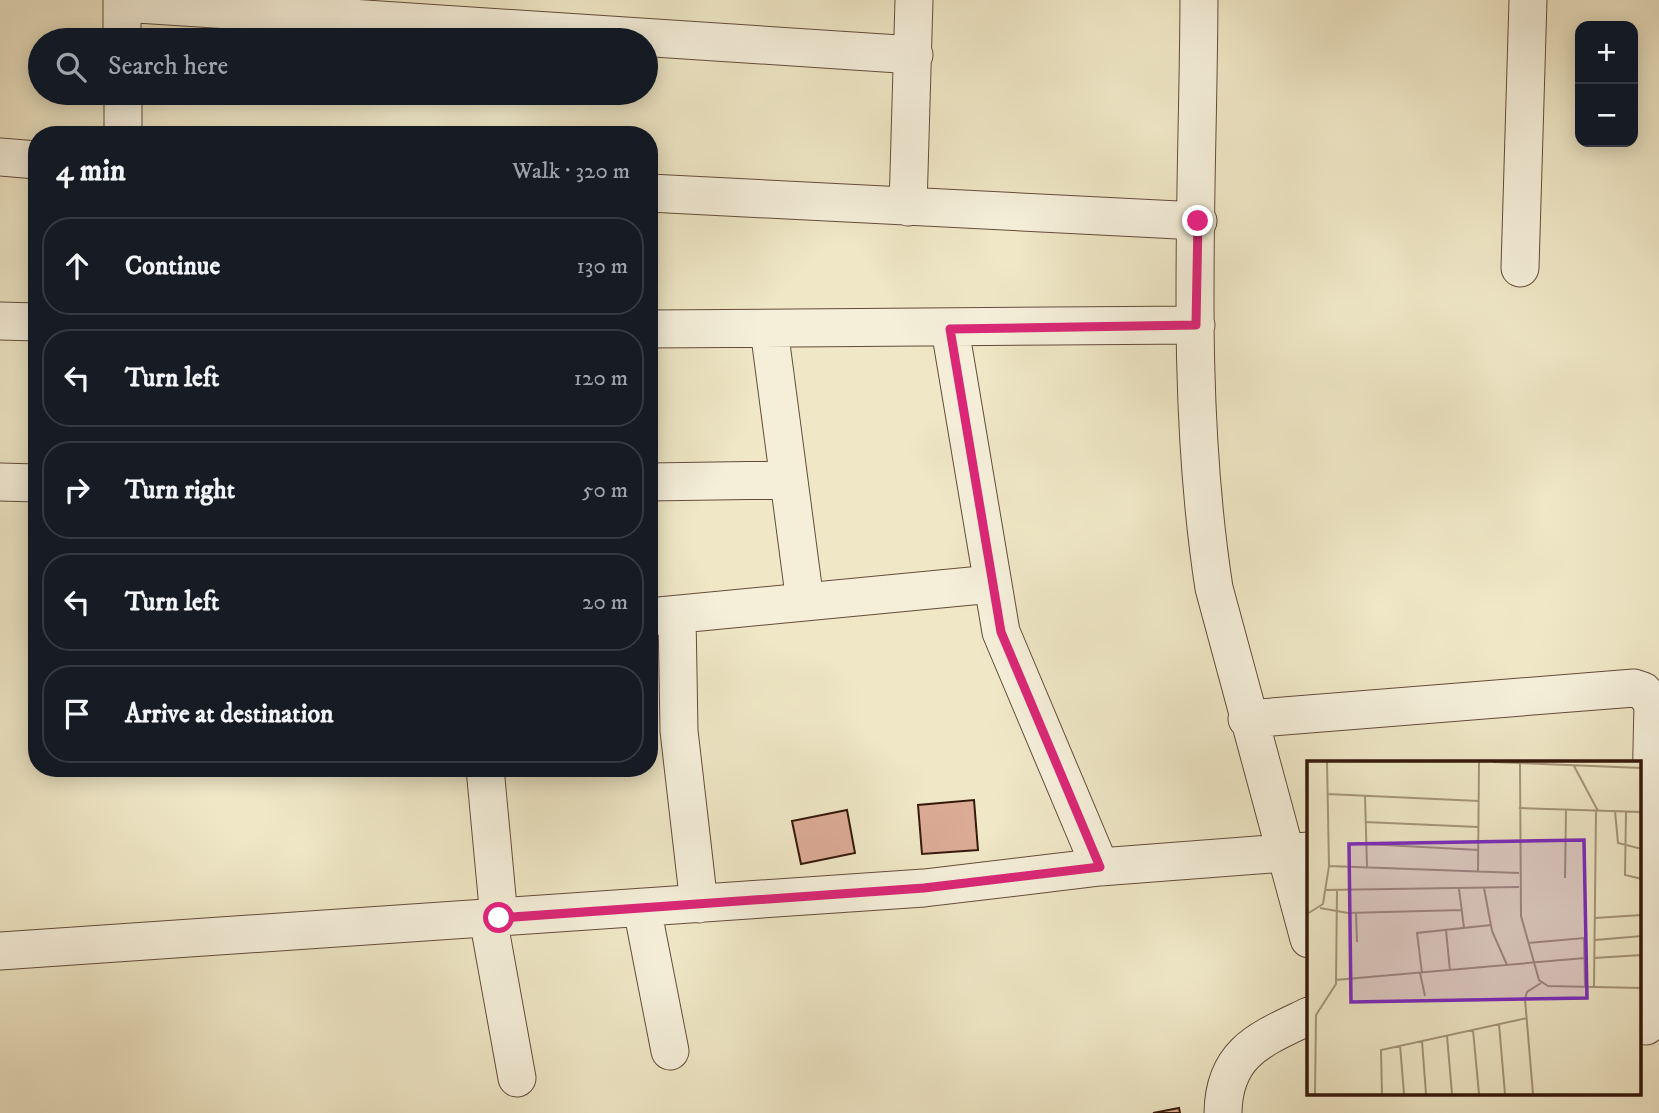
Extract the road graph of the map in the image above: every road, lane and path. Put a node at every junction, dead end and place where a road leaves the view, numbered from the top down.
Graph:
1 (914, 0) edge
2 (1199, 0) edge
3 (1528, 0) edge
4 (122, 1) edge
5 (122, 28) edge
6 (518, 28) edge
7 (658, 38) edge
8 (914, 55) junction
9 (122, 105) edge
10 (123, 126) edge
11 (0, 158) edge
12 (28, 160) edge
13 (658, 193) edge
14 (908, 207) junction
15 (1198, 221) junction
16 (1520, 268) dead end
17 (0, 321) edge
18 (28, 322) edge
19 (1196, 325) junction
20 (658, 329) edge
21 (769, 329) junction
22 (950, 329) junction
23 (789, 480) junction
24 (0, 482) edge
25 (658, 482) edge
26 (28, 483) edge
27 (992, 584) junction
28 (805, 602) junction
29 (663, 616) edge
30 (1247, 719) junction
31 (486, 777) edge
32 (1645, 828) edge
33 (1297, 852) edge
34 (1100, 867) junction
35 (699, 904) junction
36 (642, 908) junction
37 (494, 918) junction
38 (1307, 924) edge
39 (0, 951) edge
40 (1307, 1017) edge
41 (1648, 1026) edge
42 (670, 1051) dead end
43 (517, 1078) dead end
44 (1223, 1113) edge

1 - 8 street
2 - 15 street
3 - 16 street
4 - 5 street
4 - 6 street
7 - 8 street
8 - 14 street
9 - 10 street
11 - 12 street
13 - 14 street
14 - 15 street
15 - 19 street
17 - 18 street
19 - 22 street
19 - 30 street
20 - 21 street
21 - 22 street
21 - 23 street
22 - 27 street
23 - 25 street
23 - 28 street
24 - 26 street
27 - 28 street
27 - 34 street
28 - 29 street
29 - 35 street
30 - 32 street
30 - 33 street
31 - 37 street
32 - 41 street
33 - 34 street
33 - 38 street
34 - 35 street
35 - 36 street
36 - 37 street
36 - 42 street
37 - 39 street
37 - 43 street
40 - 44 street

